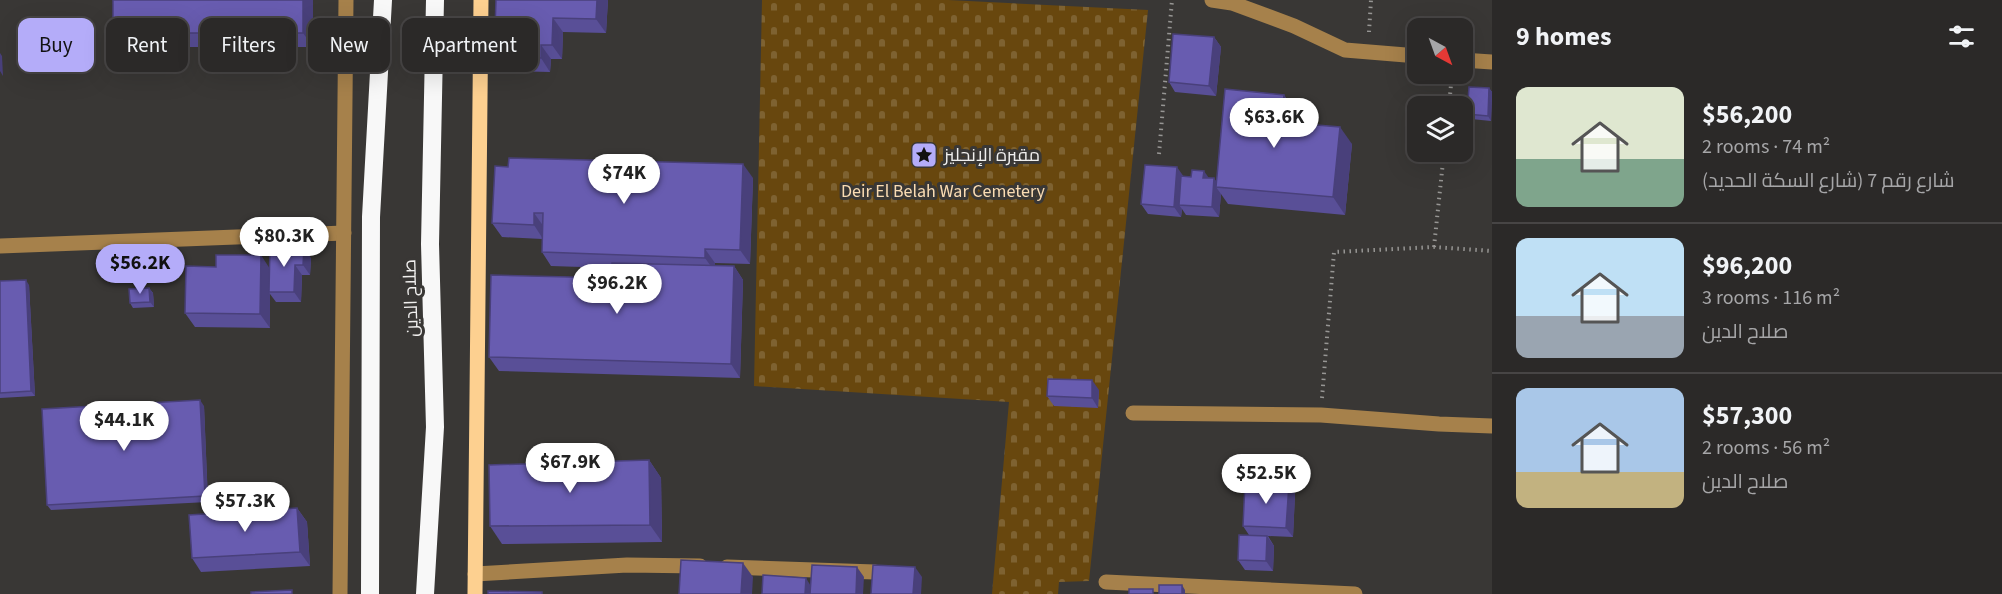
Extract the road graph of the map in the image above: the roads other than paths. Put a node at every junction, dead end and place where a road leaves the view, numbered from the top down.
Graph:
1 (346, 0) edge
2 (383, 0) edge
3 (435, 0) edge
4 (481, 0) edge
5 (1212, 0) edge
6 (1407, 55) edge
7 (1473, 61) edge
8 (1492, 62) edge
9 (344, 233) junction
10 (0, 246) edge
11 (1133, 413) dead end
12 (1492, 426) edge
13 (875, 572) edge
14 (475, 574) junction
15 (1106, 582) dead end
16 (340, 594) edge
17 (370, 594) edge
18 (425, 594) edge
19 (475, 594) edge
20 (1355, 594) edge

1 - 9 street
2 - 17 highway, صلاح الدين
3 - 18 highway, صلاح الدين
4 - 14 main road
5 - 6 street
7 - 8 street
9 - 10 street
9 - 16 street
11 - 12 street
13 - 14 street
14 - 19 main road
15 - 20 street

